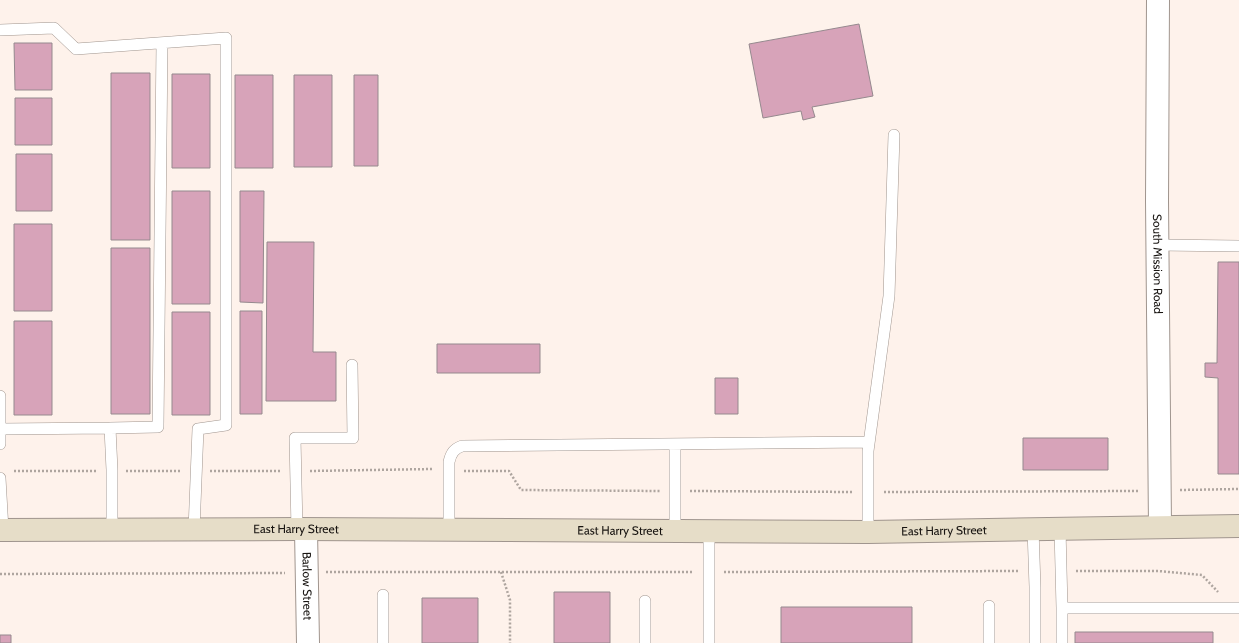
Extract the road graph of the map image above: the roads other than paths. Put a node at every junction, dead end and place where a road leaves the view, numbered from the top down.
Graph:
1 (1158, 0) edge
2 (0, 30) edge
3 (162, 43) junction
4 (894, 135) dead end
5 (1158, 245) junction
6 (1239, 246) edge
7 (352, 366) dead end
8 (0, 396) edge
9 (110, 428) junction
10 (0, 429) edge
11 (869, 442) junction
12 (0, 444) edge
13 (675, 444) junction
14 (4, 474) edge
15 (1239, 526) edge
16 (1160, 527) junction
17 (301, 529) junction
18 (1033, 529) junction
19 (1060, 529) junction
20 (1, 530) edge
21 (112, 530) junction
22 (194, 530) junction
23 (449, 530) junction
24 (674, 531) junction
25 (709, 531) junction
26 (868, 532) junction
27 (383, 595) dead end
28 (645, 601) dead end
29 (989, 606) dead end
30 (1062, 608) junction
31 (1239, 608) edge
32 (308, 643) edge
33 (383, 643) edge
34 (645, 643) edge
35 (709, 643) edge
36 (989, 643) edge
37 (1035, 643) edge
38 (1062, 643) edge

1 - 5 street, South Mission Road
2 - 3 lane
3 - 9 lane
3 - 22 lane
4 - 11 lane
5 - 6 lane
5 - 16 street, South Mission Road
7 - 17 lane
8 - 10 lane
9 - 10 lane
9 - 21 lane
10 - 12 lane
11 - 13 lane
11 - 26 lane
13 - 23 lane
13 - 24 lane
14 - 20 lane
15 - 16 main road, East Harry Street
16 - 19 main road, East Harry Street
17 - 22 main road, East Harry Street
17 - 23 main road, East Harry Street
17 - 32 street, Barlow Street
18 - 19 main road, East Harry Street
18 - 26 main road, East Harry Street
18 - 37 lane
19 - 30 lane
20 - 21 main road, East Harry Street
21 - 22 main road, East Harry Street
23 - 24 main road, East Harry Street
24 - 25 main road, East Harry Street
25 - 26 main road, East Harry Street
25 - 35 lane
27 - 33 lane
28 - 34 lane
29 - 36 lane
30 - 31 lane
30 - 38 lane

